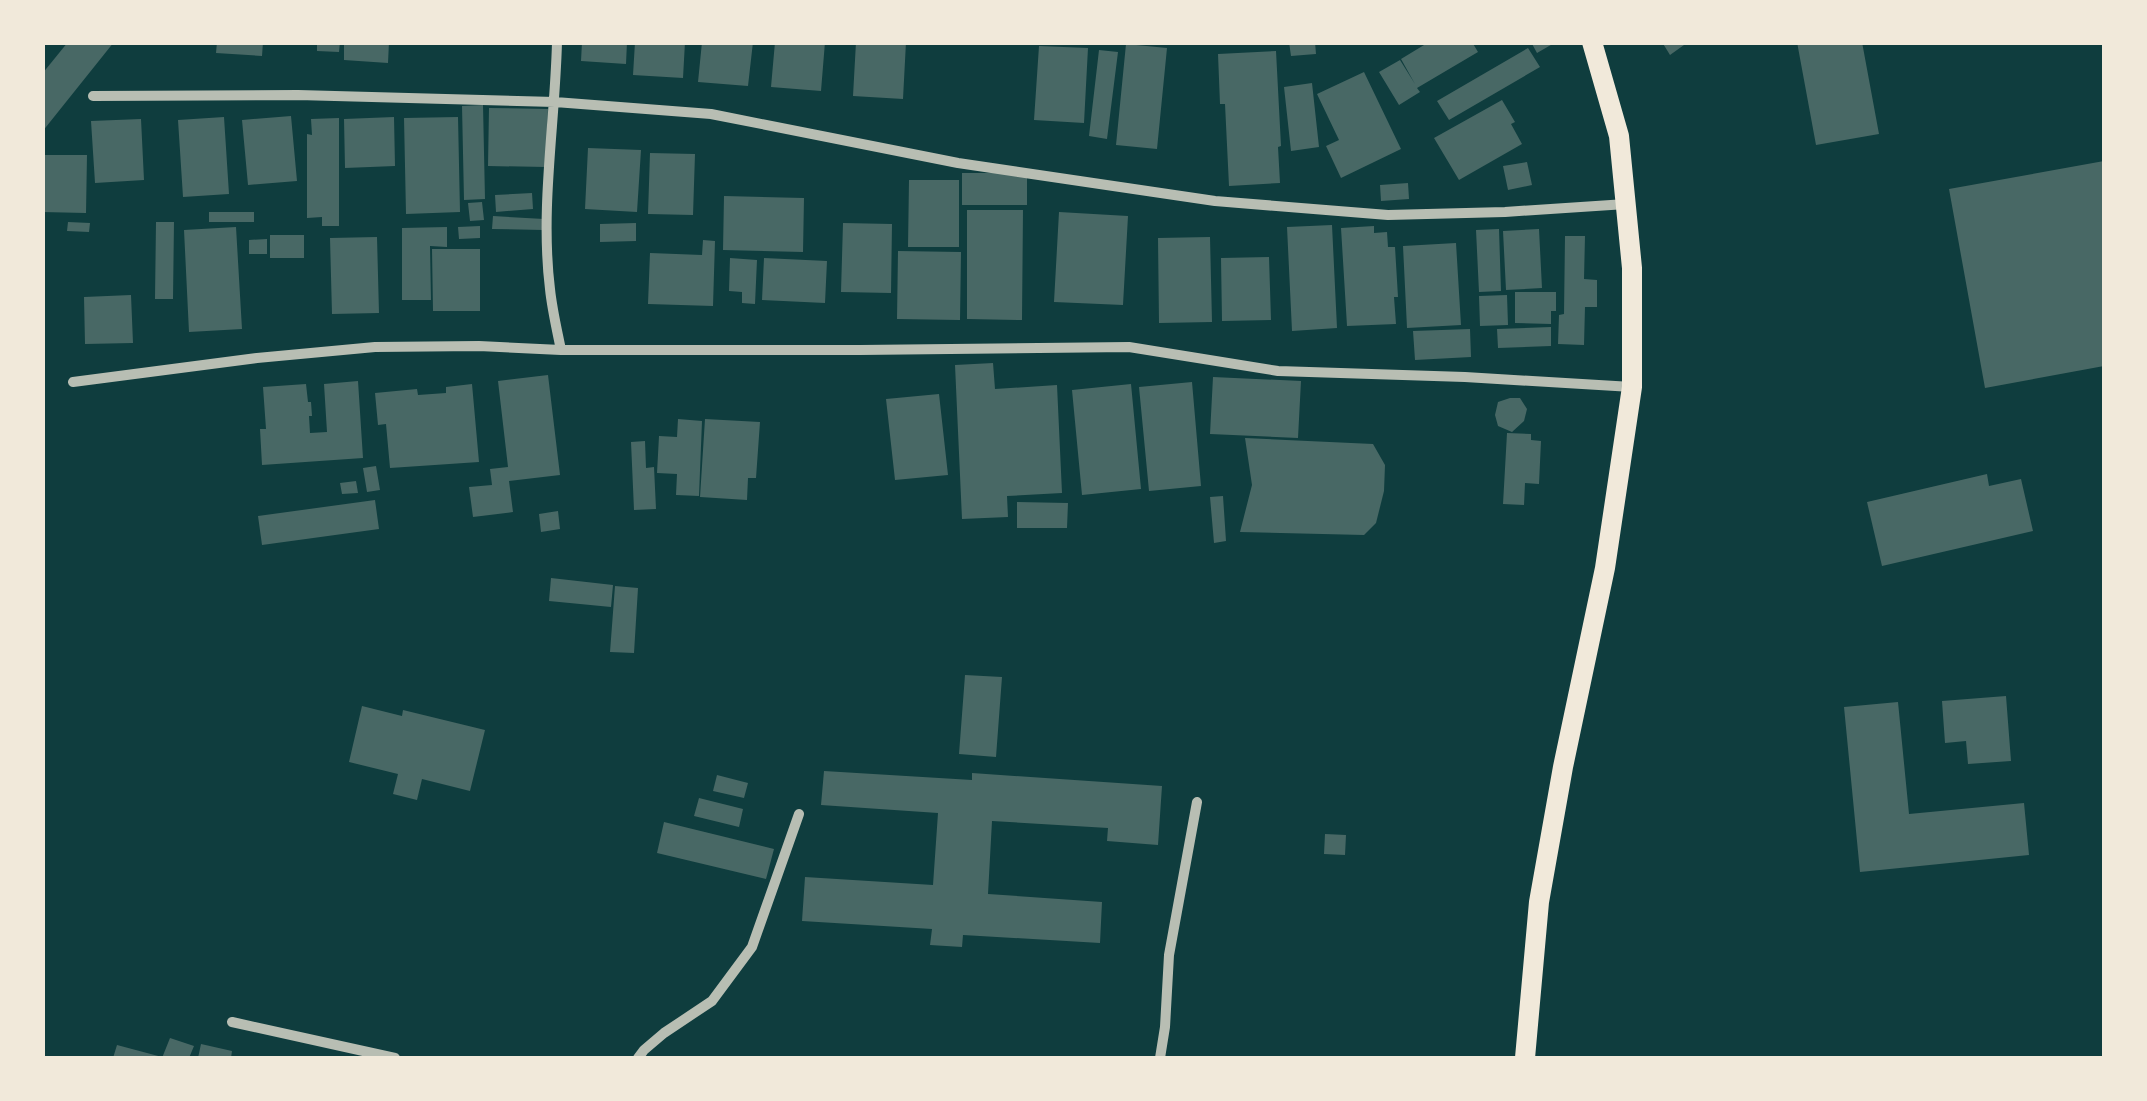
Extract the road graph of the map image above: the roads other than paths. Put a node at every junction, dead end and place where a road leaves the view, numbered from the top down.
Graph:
1 (557, 42) edge
2 (1592, 42) edge
3 (93, 96) dead end
4 (555, 102) junction
5 (1626, 204) junction
6 (562, 350) junction
7 (74, 382) dead end
8 (1632, 387) junction
9 (1197, 802) dead end
10 (798, 814) dead end
11 (232, 1022) dead end
12 (395, 1058) edge
13 (638, 1058) edge
14 (1160, 1058) edge
15 (1524, 1058) edge

1 - 4 street
2 - 5 main road
3 - 4 street
4 - 5 street
4 - 6 street
5 - 8 main road
6 - 7 street
6 - 8 street
8 - 15 main road
9 - 14 street
10 - 13 street
11 - 12 street

